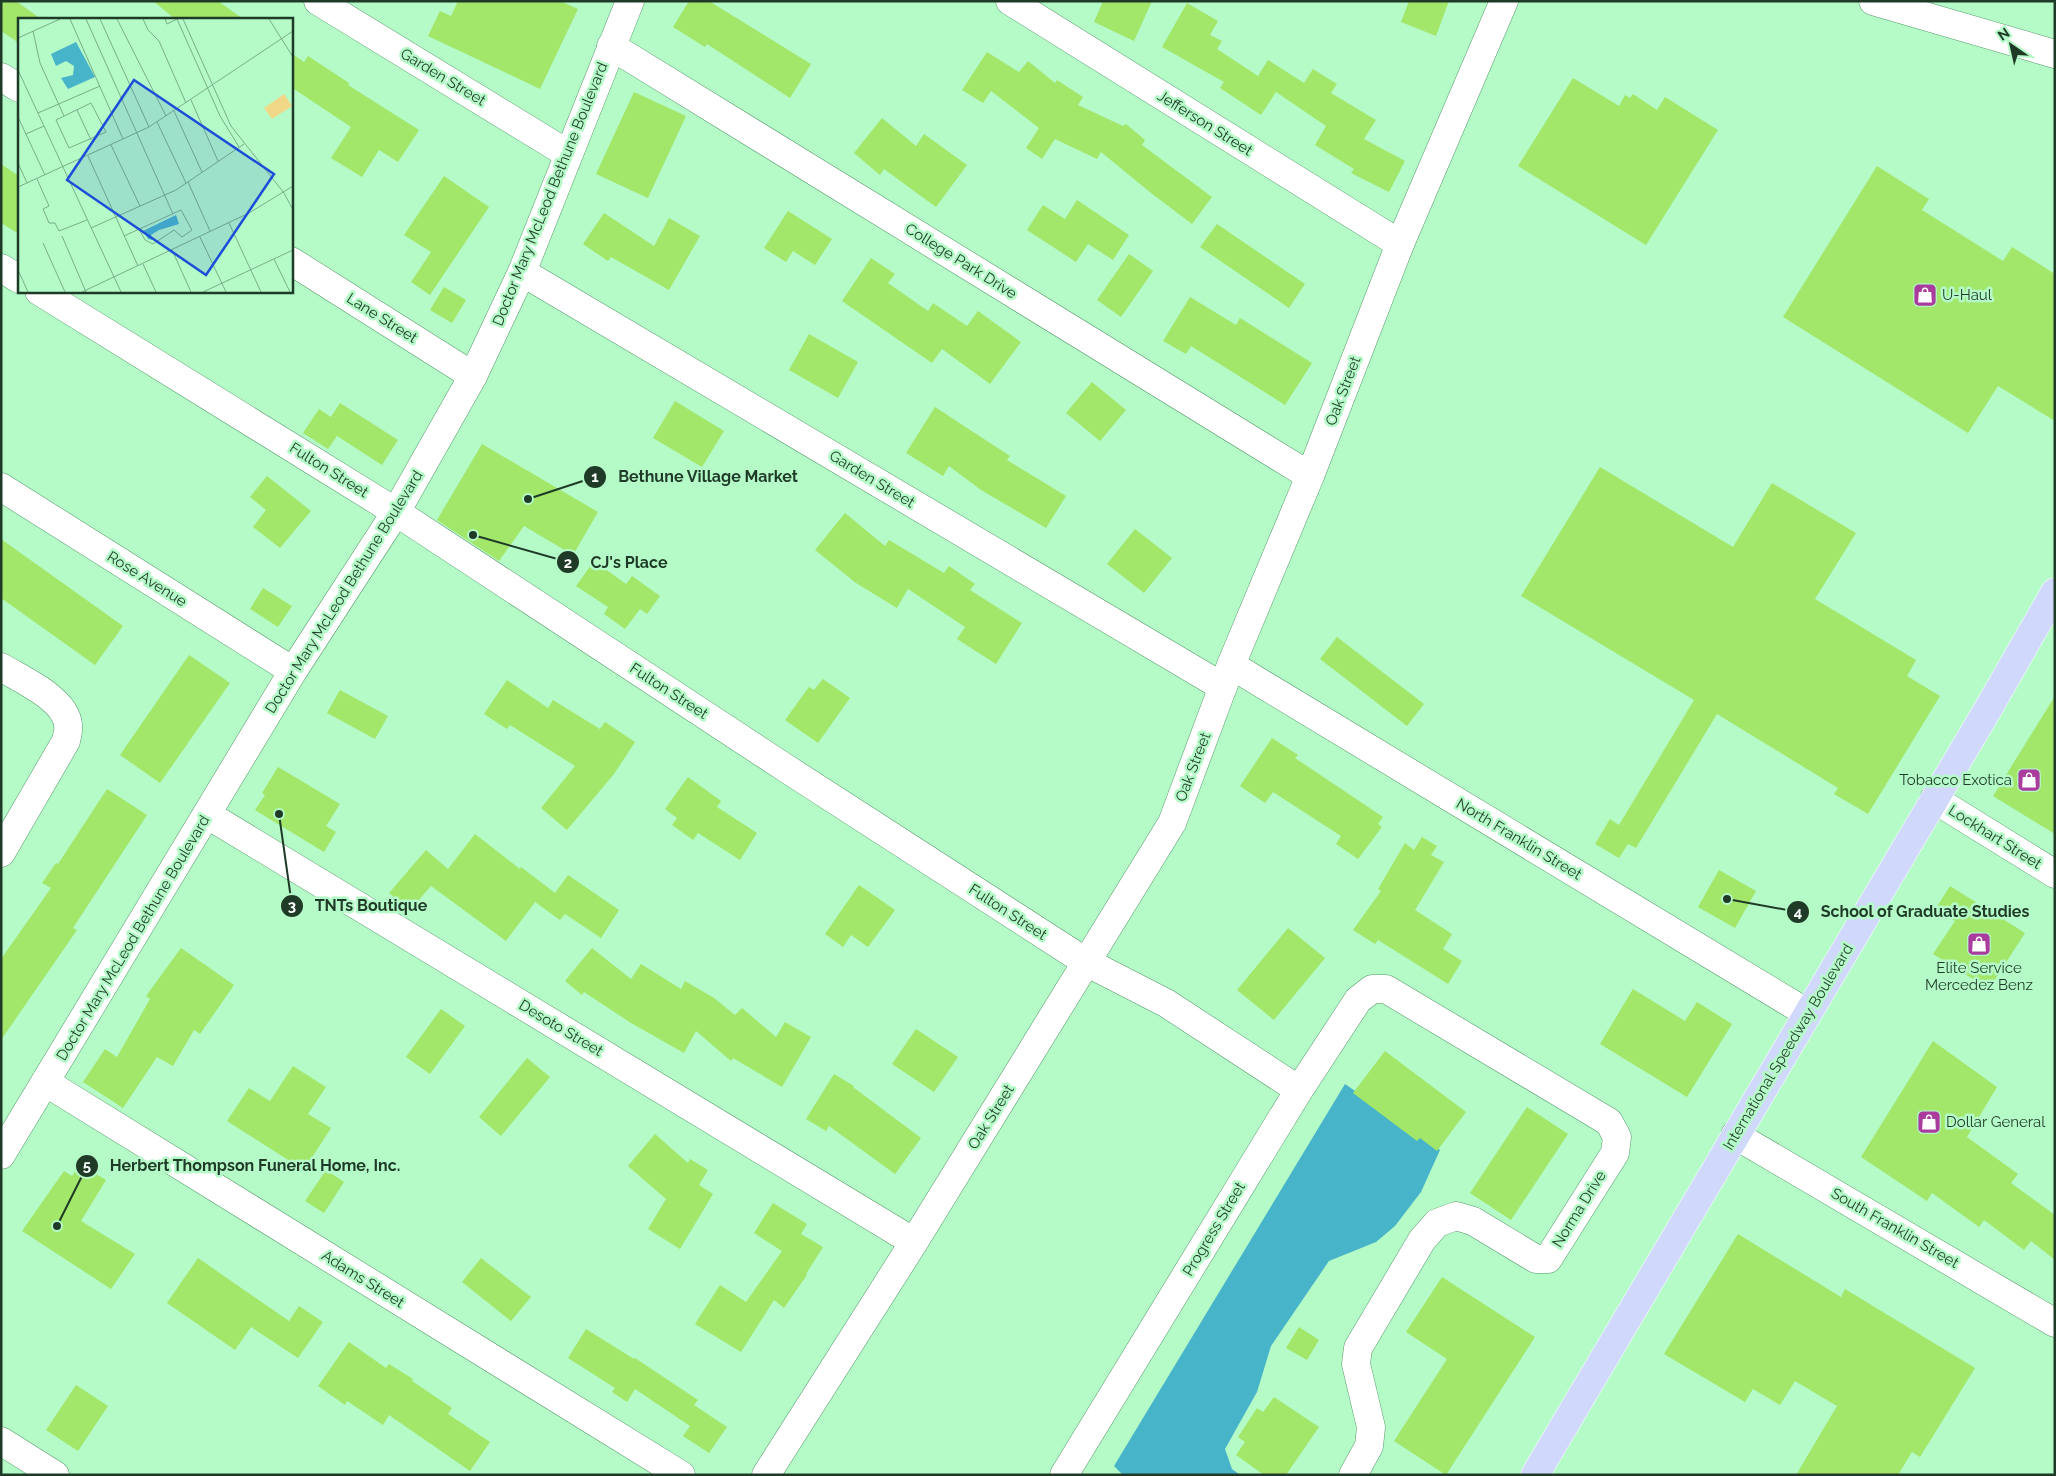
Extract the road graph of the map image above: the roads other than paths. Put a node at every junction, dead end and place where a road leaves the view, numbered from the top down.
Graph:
1 (318, 1) edge
2 (630, 1) edge
3 (1010, 1) edge
4 (1504, 1) edge
5 (1873, 1) edge
6 (612, 46) junction
7 (2055, 54) edge
8 (1, 77) edge
9 (18, 87) edge
10 (568, 154) junction
11 (1400, 244) junction
12 (292, 262) edge
13 (1, 268) edge
14 (522, 272) junction
15 (18, 278) edge
16 (40, 292) edge
17 (473, 376) junction
18 (1310, 476) junction
19 (1, 487) edge
20 (396, 512) junction
21 (2055, 592) edge
22 (1, 667) edge
23 (293, 671) junction
24 (1227, 676) junction
25 (1934, 799) junction
26 (208, 815) junction
27 (1, 854) edge
28 (2055, 874) edge
29 (1086, 962) junction
30 (1372, 989) joint
31 (1807, 1013) junction
32 (45, 1082) junction
33 (1299, 1090) junction
34 (1735, 1135) junction
35 (1, 1155) edge
36 (914, 1242) junction
37 (2055, 1323) edge
38 (1, 1441) edge
39 (1540, 1473) edge
40 (55, 1475) edge
41 (681, 1475) edge
42 (766, 1475) edge
43 (1064, 1475) edge
44 (1353, 1475) edge

1 - 10 street, Garden Street
2 - 6 street, Doctor Mary McLeod Bethune Boulevard
3 - 11 street, Jefferson Street
4 - 11 street, Oak Street
5 - 7 street
6 - 10 street, Doctor Mary McLeod Bethune Boulevard
6 - 18 street, College Park Drive
8 - 9 street
10 - 14 street, Doctor Mary McLeod Bethune Boulevard
11 - 18 street, Oak Street
12 - 17 street, Lane Street
13 - 15 street
14 - 17 street, Doctor Mary McLeod Bethune Boulevard
14 - 24 street, Garden Street
16 - 20 street, Fulton Street
17 - 20 street, Doctor Mary McLeod Bethune Boulevard
18 - 24 street, Oak Street
19 - 23 street, Rose Avenue
20 - 23 street, Doctor Mary McLeod Bethune Boulevard
20 - 29 street, Fulton Street
21 - 25 main road, International Speedway Boulevard
22 - 27 street
23 - 26 street, Doctor Mary McLeod Bethune Boulevard
24 - 29 street, Oak Street
24 - 31 street, North Franklin Street
25 - 28 street, Lockhart Street
25 - 31 main road, International Speedway Boulevard
26 - 32 street, Doctor Mary McLeod Bethune Boulevard
26 - 36 street, Desoto Street
29 - 33 street, Fulton Street
29 - 36 street, Oak Street
30 - 33 street, Progress Street
30 - 44 street, Norma Drive
31 - 34 main road, International Speedway Boulevard
32 - 35 street, Doctor Mary McLeod Bethune Boulevard
32 - 41 street, Adams Street
33 - 43 street, Progress Street
34 - 37 street, South Franklin Street
34 - 39 main road, International Speedway Boulevard
36 - 42 street, Oak Street
38 - 40 street

